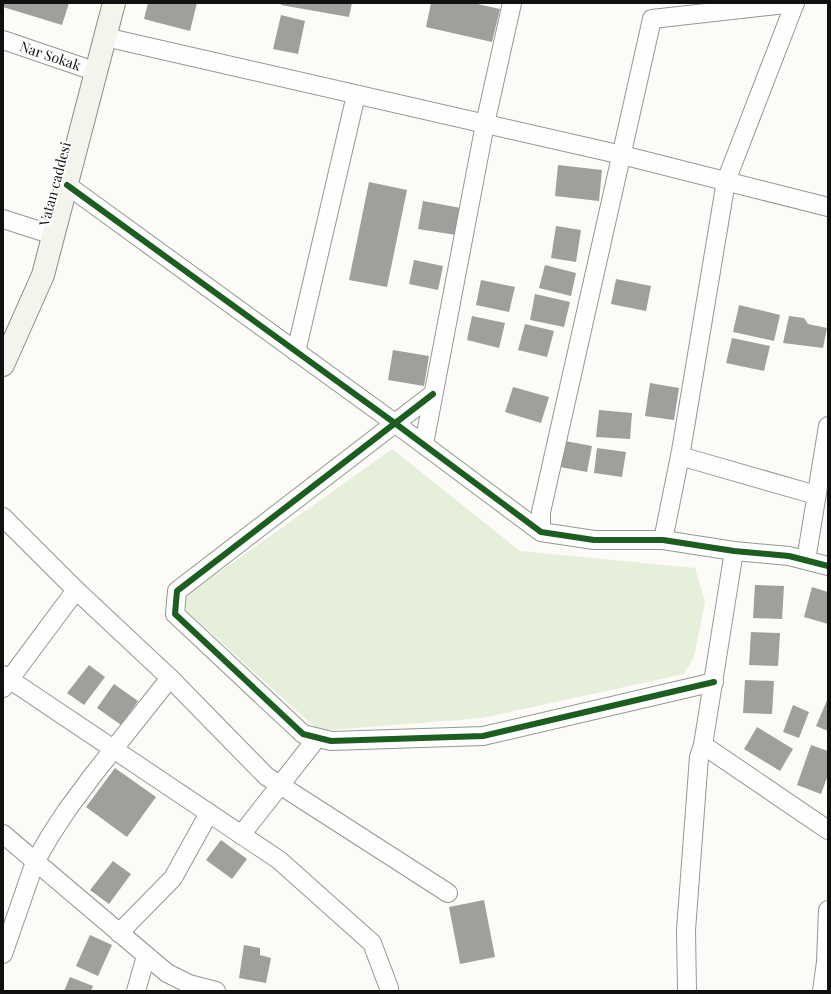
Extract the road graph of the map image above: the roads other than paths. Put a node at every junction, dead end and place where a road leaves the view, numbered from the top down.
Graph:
1 (114, 3) edge
2 (512, 3) edge
3 (795, 3) edge
4 (105, 38) junction
5 (3, 40) edge
6 (97, 72) junction
7 (356, 95) junction
8 (485, 124) junction
9 (622, 155) junction
10 (726, 181) junction
11 (66, 185) junction
12 (828, 206) edge
13 (3, 219) edge
14 (53, 235) junction
15 (296, 352) junction
16 (3, 365) edge
17 (433, 394) junction
18 (396, 424) junction
19 (828, 426) edge
20 (424, 444) junction
21 (680, 456) junction
22 (816, 495) junction
23 (3, 517) edge
24 (541, 532) junction
25 (663, 540) junction
26 (734, 551) junction
27 (806, 560) junction
28 (828, 566) edge
29 (76, 590) junction
30 (170, 678) junction
31 (5, 681) edge
32 (714, 682) junction
33 (317, 738) junction
34 (703, 745) junction
35 (113, 749) junction
36 (280, 786) junction
37 (209, 813) junction
38 (828, 830) edge
39 (3, 834) edge
40 (241, 835) junction
41 (35, 862) junction
42 (448, 893) dead end
43 (828, 910) edge
44 (118, 932) junction
45 (3, 954) edge
46 (146, 956) junction
47 (136, 991) edge
48 (216, 991) edge
49 (389, 991) edge
50 (687, 991) edge
51 (822, 991) edge

1 - 4 street, Vatan caddesi
2 - 8 street
3 - 9 street
3 - 10 street
4 - 6 street, Vatan caddesi
4 - 7 street
5 - 6 street, Nar Sokak
6 - 11 street, Vatan caddesi
7 - 8 street
7 - 15 street
8 - 9 street
8 - 17 street
9 - 10 street
9 - 24 street
10 - 12 street
10 - 21 street
11 - 14 street, Vatan caddesi
11 - 15 street
13 - 14 street
14 - 16 street, Vatan caddesi
15 - 18 street
17 - 18 street
17 - 20 street
18 - 20 street
18 - 33 street
19 - 22 street
20 - 24 street
21 - 22 street
21 - 25 street
22 - 27 street
23 - 29 street
24 - 25 street
25 - 26 street
26 - 27 street
26 - 32 street
27 - 28 street
29 - 30 street
29 - 31 street
30 - 35 street
30 - 36 street
31 - 35 street
32 - 33 street
32 - 34 street
33 - 36 street
34 - 38 street
34 - 50 street
35 - 37 street
35 - 41 street
36 - 40 street
36 - 42 street
37 - 40 street
37 - 44 street
39 - 41 street
40 - 49 street
41 - 44 street
41 - 45 street
43 - 51 street
44 - 46 street
46 - 47 street
46 - 48 street

